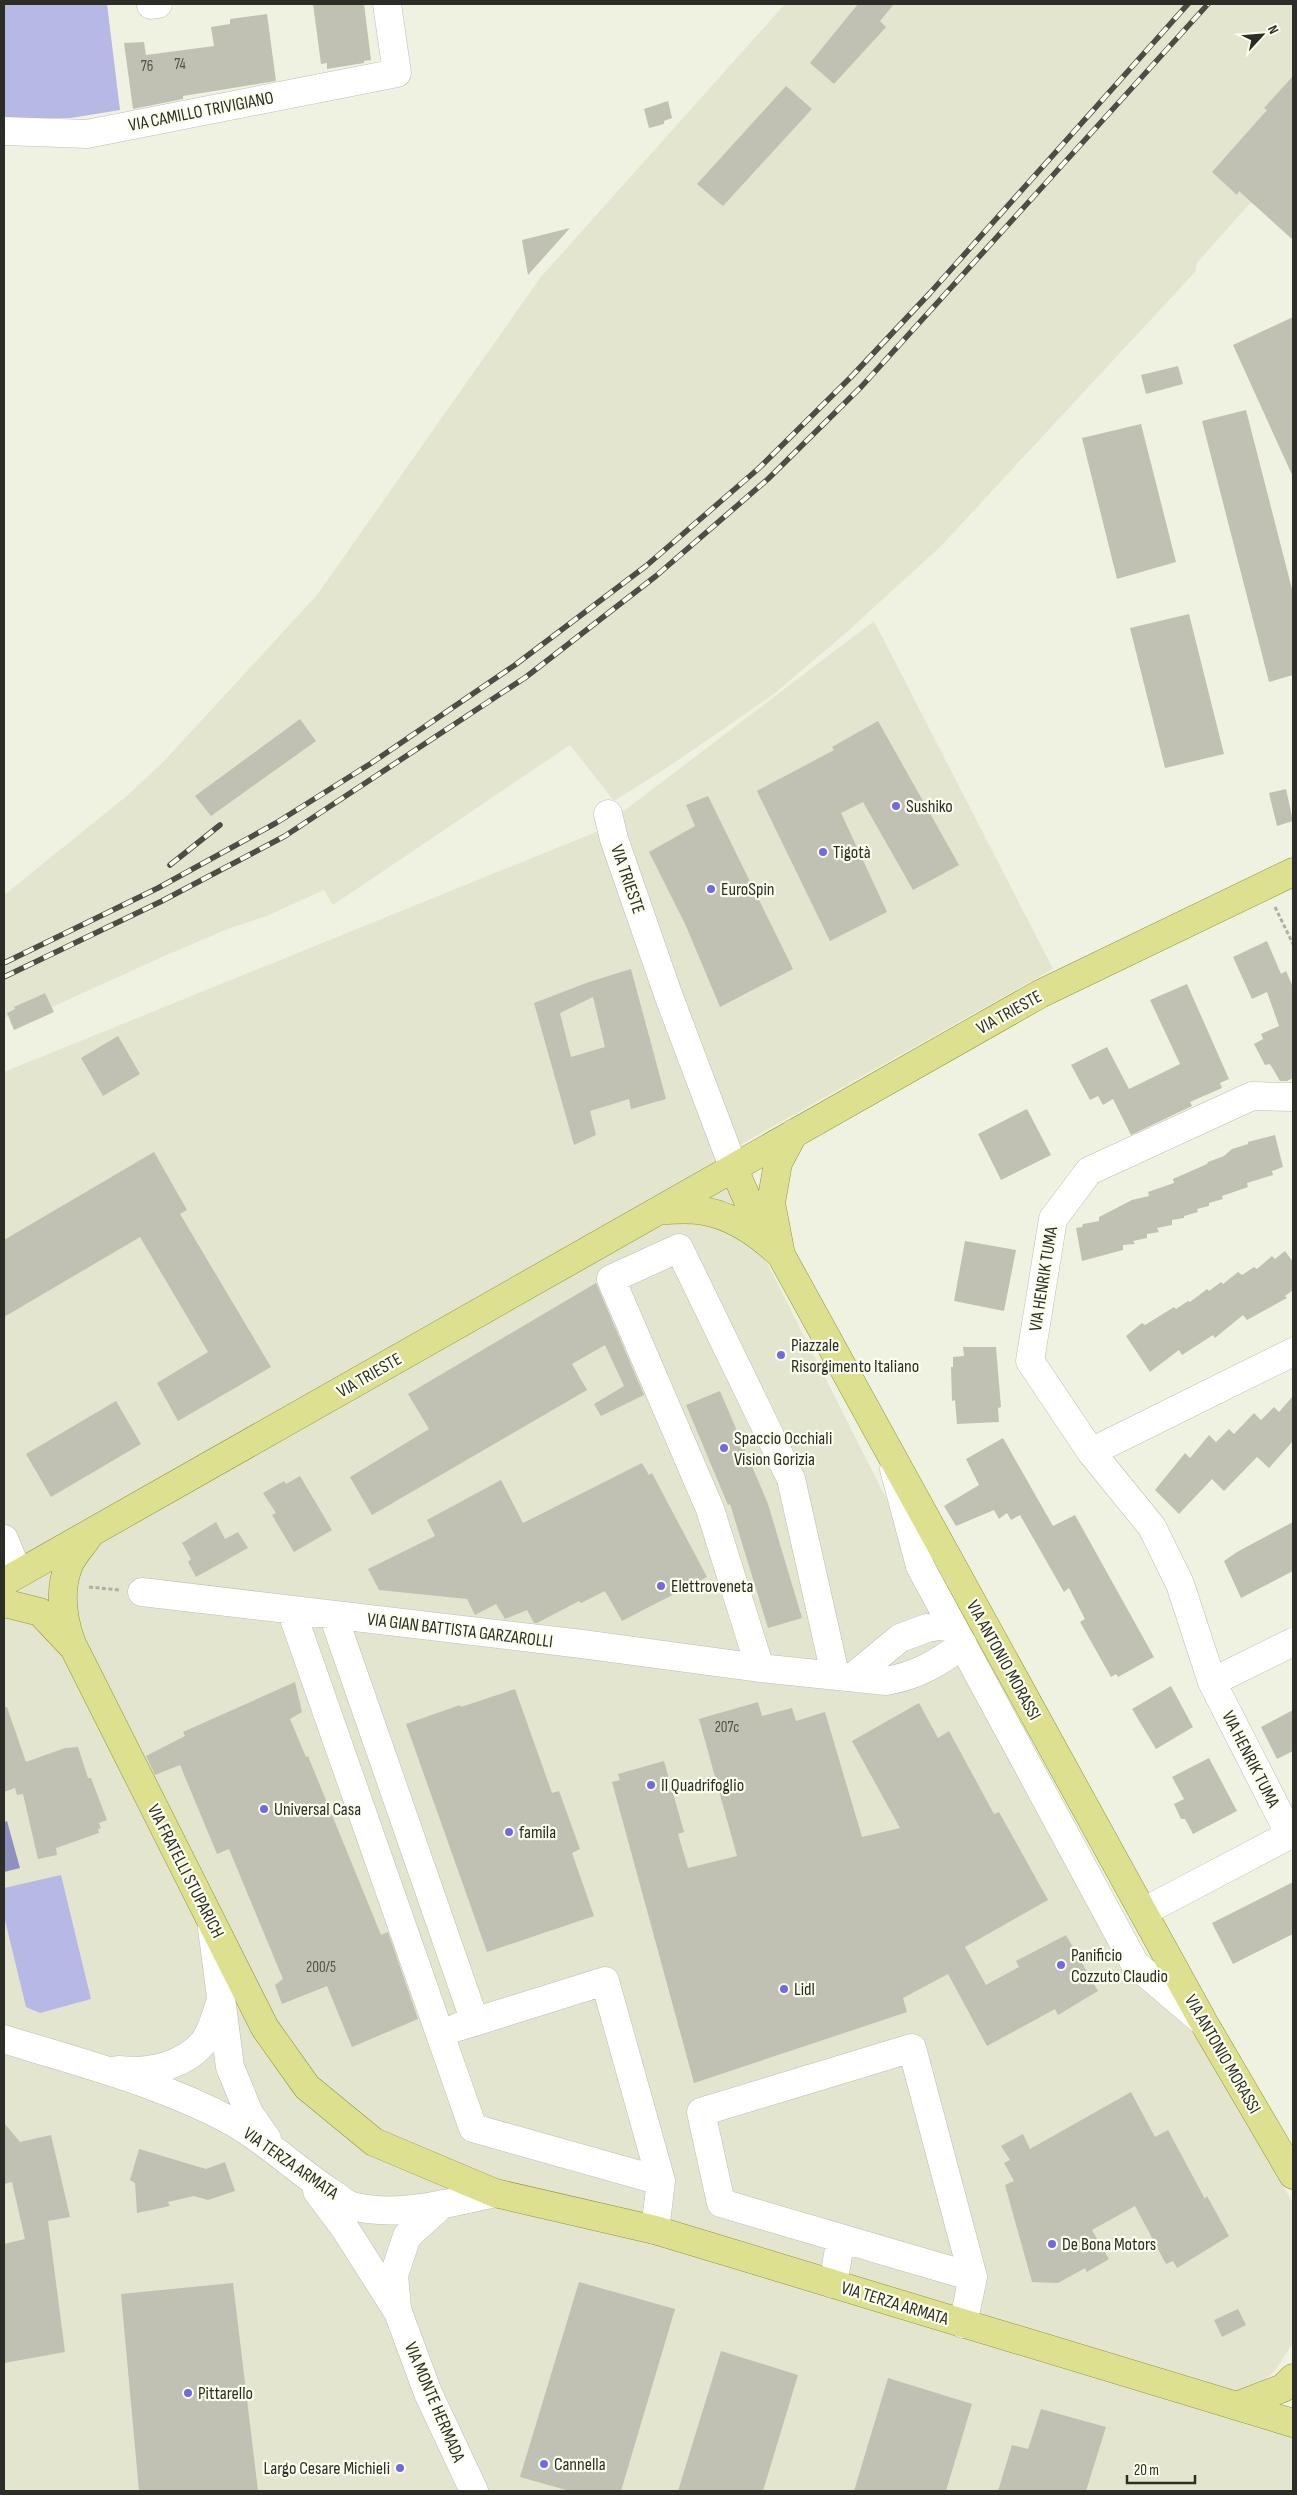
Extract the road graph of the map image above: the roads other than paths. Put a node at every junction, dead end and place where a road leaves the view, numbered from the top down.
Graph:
1 (387, 4) edge
2 (4, 132) edge
3 (608, 814) dead end
4 (1293, 872) edge
5 (1293, 1097) edge
6 (794, 1133) junction
7 (734, 1169) junction
8 (658, 1210) junction
9 (773, 1247) junction
10 (1293, 1352) edge
11 (888, 1448) junction
12 (1091, 1452) junction
13 (90, 1534) junction
14 (4, 1539) edge
15 (11, 1577) edge
16 (142, 1592) road end
17 (4, 1603) edge
18 (291, 1610) junction
19 (40, 1612) junction
20 (333, 1615) junction
21 (957, 1634) junction
22 (1293, 1642) edge
23 (74, 1648) junction
24 (760, 1668) junction
25 (844, 1675) junction
26 (1212, 1682) junction
27 (1291, 1834) edge
28 (1143, 1912) junction
29 (212, 1924) junction
30 (222, 1998) junction
31 (475, 2022) junction
32 (1204, 2023) junction
33 (439, 2032) junction
34 (4, 2039) edge
35 (97, 2068) junction
36 (374, 2142) joint
37 (275, 2149) junction
38 (1293, 2175) edge
39 (306, 2176) junction
40 (661, 2181) junction
41 (495, 2193) junction
42 (443, 2204) junction
43 (655, 2230) junction
44 (842, 2238) junction
45 (973, 2277) junction
46 (833, 2284) junction
47 (398, 2312) junction
48 (963, 2324) junction
49 (1293, 2378) edge
50 (1236, 2406) junction
51 (1293, 2423) edge
52 (474, 2491) edge

1 - 2 street, VIA CAMILLO TRIVIGIANO
3 - 7 street, VIA TRIESTE
4 - 6 main road, VIA TRIESTE
5 - 12 street, VIA HENRIK TUMA
6 - 7 main road, VIA TRIESTE
6 - 9 main road, VIA ANTONIO MORASSI
7 - 8 main road, VIA TRIESTE
7 - 9 main road
8 - 9 main road
8 - 13 main road, VIA TRIESTE
9 - 11 main road, VIA ANTONIO MORASSI
10 - 12 street
11 - 21 street
11 - 28 main road, VIA ANTONIO MORASSI
12 - 26 street, VIA HENRIK TUMA
13 - 15 main road, VIA TRIESTE
13 - 23 main road
14 - 15 street
15 - 19 main road, VIA FRATELLI STUPARICH
16 - 18 street, VIA GIAN BATTISTA GARZAROLLI
17 - 19 main road
18 - 20 street, VIA GIAN BATTISTA GARZAROLLI
18 - 33 street
19 - 23 main road, VIA FRATELLI STUPARICH
20 - 24 street, VIA GIAN BATTISTA GARZAROLLI
20 - 31 street
21 - 25 street
21 - 25 street, VIA GIAN BATTISTA GARZAROLLI
21 - 32 street
22 - 26 street
23 - 29 main road, VIA FRATELLI STUPARICH
24 - 25 street, VIA GIAN BATTISTA GARZAROLLI
24 - 25 street
26 - 27 street, VIA HENRIK TUMA
27 - 28 street
28 - 32 main road, VIA ANTONIO MORASSI
29 - 30 street
29 - 36 main road, VIA FRATELLI STUPARICH
30 - 35 street, VIA TERZA ARMATA
30 - 37 street
31 - 33 street
31 - 40 street
32 - 38 main road, VIA ANTONIO MORASSI
33 - 40 street
34 - 35 street, VIA TERZA ARMATA
35 - 37 street, VIA TERZA ARMATA
36 - 41 main road, VIA TERZA ARMATA
37 - 39 street, VIA TERZA ARMATA
39 - 42 street, VIA TERZA ARMATA
39 - 47 street, VIA MONTE HERMADA
40 - 43 street
41 - 42 street, VIA TERZA ARMATA
41 - 43 main road, VIA TERZA ARMATA
42 - 47 street, VIA MONTE HERMADA
43 - 46 main road, VIA TERZA ARMATA
44 - 45 street
44 - 45 street
44 - 46 street
45 - 48 street
46 - 48 main road, VIA TERZA ARMATA
47 - 52 street, VIA MONTE HERMADA
48 - 50 main road, VIA TERZA ARMATA
49 - 50 main road
50 - 51 main road, VIA TERZA ARMATA

